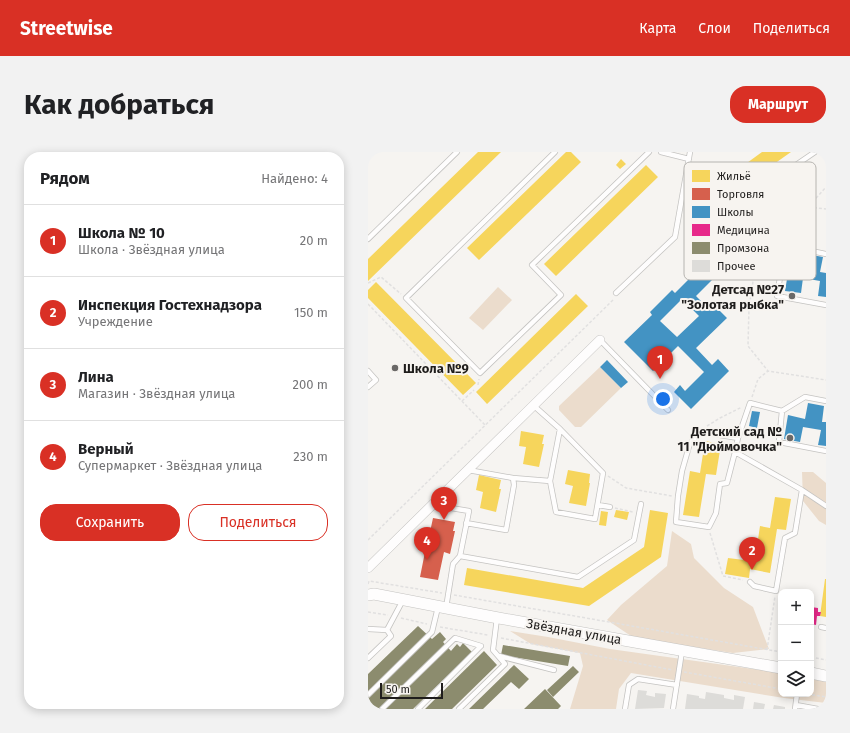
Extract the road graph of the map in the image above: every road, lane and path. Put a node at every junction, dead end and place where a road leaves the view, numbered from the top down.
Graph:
1 (457, 152) edge
2 (555, 152) edge
3 (649, 152) edge
4 (661, 152) edge
5 (690, 152) edge
6 (815, 152) edge
7 (689, 158) junction
8 (688, 162) edge
9 (800, 162) edge
10 (684, 187) edge
11 (826, 187) edge
12 (683, 193) joint
13 (816, 198) edge
14 (816, 207) edge
15 (826, 209) edge
16 (368, 239) edge
17 (816, 252) edge
18 (826, 254) edge
19 (753, 280) edge
20 (780, 280) edge
21 (368, 283) edge
22 (616, 293) joint
23 (406, 298) junction
24 (368, 304) edge
25 (826, 305) edge
26 (600, 340) joint
27 (368, 371) edge
28 (768, 371) junction
29 (826, 380) edge
30 (368, 387) edge
31 (474, 390) dead end
32 (462, 401) junction
33 (826, 402) edge
34 (750, 403) junction
35 (533, 405) junction
36 (668, 410) dead end
37 (782, 410) junction
38 (485, 425) junction
39 (560, 429) junction
40 (701, 432) junction
41 (738, 438) junction
42 (826, 451) edge
43 (735, 452) junction
44 (468, 470) junction
45 (604, 473) junction
46 (513, 478) junction
47 (550, 481) junction
48 (802, 490) junction
49 (678, 496) junction
50 (641, 504) dead end
51 (433, 505) junction
52 (598, 505) junction
53 (826, 506) edge
54 (610, 507) joint
55 (639, 513) junction
56 (466, 523) junction
57 (709, 527) junction
58 (368, 540) edge
59 (460, 556) junction
60 (368, 568) edge
61 (368, 582) edge
62 (750, 582) joint
63 (776, 591) junction
64 (368, 594) edge
65 (448, 594) junction
66 (403, 600) junction
67 (442, 607) junction
68 (368, 612) edge
69 (394, 616) junction
70 (497, 618) junction
71 (434, 625) junction
72 (368, 629) edge
73 (387, 630) junction
74 (495, 637) junction
75 (682, 650) junction
76 (768, 650) junction
77 (778, 652) edge
78 (499, 656) junction
79 (368, 658) edge
80 (814, 658) edge
81 (826, 660) edge
82 (778, 667) edge
83 (554, 670) dead end
84 (680, 671) junction
85 (814, 674) edge
86 (826, 676) edge
87 (677, 685) junction
88 (778, 688) edge
89 (368, 695) edge
90 (814, 695) edge
91 (797, 697) edge
92 (826, 697) edge
93 (795, 707) edge
94 (382, 709) edge
95 (418, 709) edge
96 (459, 709) edge
97 (625, 709) edge
98 (673, 709) edge
99 (818, 709) edge

1 - 16 lane
2 - 23 lane
3 - 23 lane
4 - 7 lane
5 - 7 lane
6 - 9 lane
7 - 8 lane
10 - 12 lane
11 - 13 path
12 - 22 lane
14 - 15 path
17 - 18 lane
19 - 28 path
20 - 25 lane
21 - 23 path
22 - 38 path
24 - 32 path
26 - 35 street
26 - 36 lane
27 - 30 lane
28 - 29 path
28 - 34 path
31 - 32 path
32 - 38 path
33 - 37 lane
34 - 37 lane
34 - 40 path
34 - 41 lane
35 - 39 lane
35 - 44 street
37 - 42 lane
38 - 58 path
39 - 45 lane
39 - 47 lane
40 - 41 lane
40 - 49 lane
41 - 43 lane
43 - 48 lane
43 - 57 lane
44 - 46 lane
44 - 51 street
45 - 49 path
45 - 52 lane
46 - 47 lane
46 - 56 lane
47 - 52 lane
48 - 53 lane
48 - 63 lane
49 - 57 lane
50 - 55 lane
51 - 56 lane
51 - 60 street
52 - 54 lane
54 - 55 path
55 - 59 lane
56 - 59 lane
57 - 62 path
59 - 65 lane
61 - 65 path
62 - 63 lane
63 - 76 path
64 - 66 street, Звёздная улица
65 - 67 lane
65 - 76 path
66 - 67 street, Звёздная улица
66 - 69 lane
67 - 70 street, Звёздная улица
67 - 71 lane
68 - 69 path
69 - 71 path
69 - 73 lane
70 - 74 lane
70 - 75 street, Звёздная улица
71 - 74 path
71 - 89 lane
72 - 73 lane
73 - 79 lane
74 - 78 lane
74 - 84 path
75 - 82 street, Звёздная улица
75 - 84 lane
76 - 77 path
78 - 83 lane
78 - 96 lane
80 - 81 path
84 - 87 lane
84 - 88 path
85 - 86 street
87 - 97 lane
87 - 98 lane
90 - 92 path
91 - 93 lane
93 - 99 lane
94 - 95 lane

